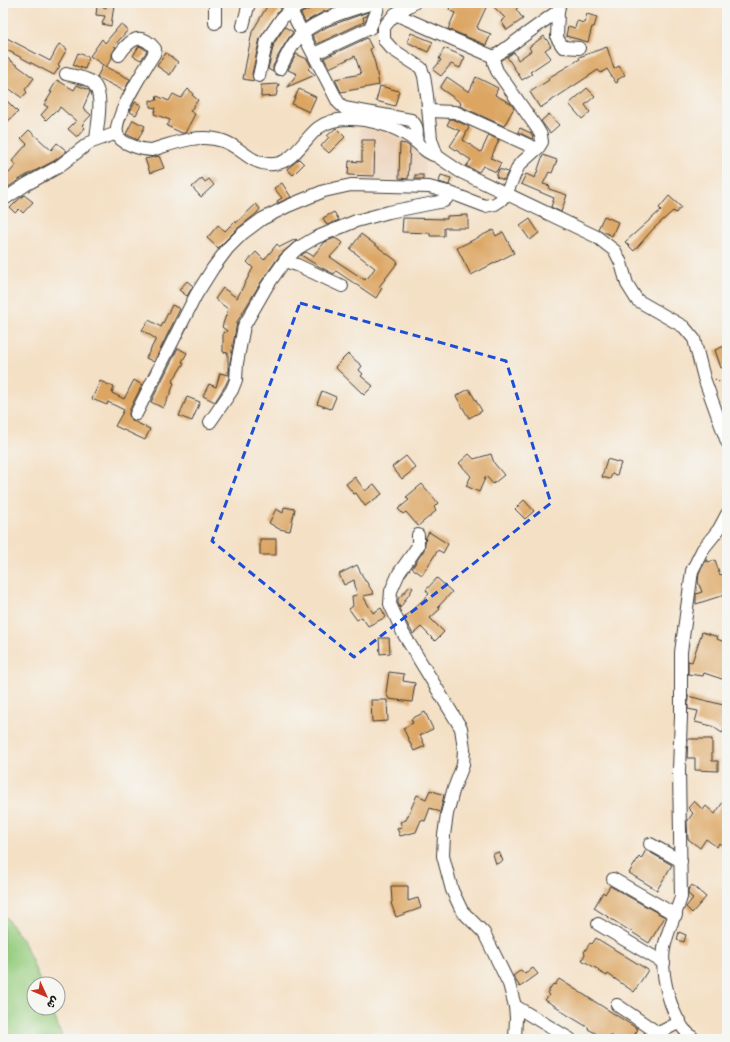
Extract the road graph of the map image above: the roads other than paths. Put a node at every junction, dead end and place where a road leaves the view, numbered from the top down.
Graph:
1 (215, 3) edge
2 (249, 3) edge
3 (306, 3) edge
4 (374, 3) edge
5 (378, 3) edge
6 (414, 3) edge
7 (288, 7) edge
8 (558, 7) edge
9 (395, 14) junction
10 (215, 23) dead end
11 (243, 26) dead end
12 (302, 33) junction
13 (579, 48) dead end
14 (119, 54) dead end
15 (314, 54) junction
16 (494, 57) junction
17 (280, 69) dead end
18 (66, 74) dead end
19 (258, 76) dead end
20 (429, 111) junction
21 (116, 133) junction
22 (96, 140) junction
23 (416, 142) junction
24 (537, 148) junction
25 (437, 156) junction
26 (448, 192) junction
27 (506, 194) junction
28 (3, 200) edge
29 (285, 261) junction
30 (342, 286) dead end
31 (136, 414) dead end
32 (210, 422) dead end
33 (727, 442) edge
34 (727, 514) edge
35 (418, 535) dead end
36 (650, 844) dead end
37 (681, 861) junction
38 (613, 879) dead end
39 (676, 915) junction
40 (598, 924) dead end
41 (664, 963) junction
42 (617, 1005) dead end
43 (515, 1006) junction
44 (680, 1022) junction
45 (658, 1033) junction
46 (515, 1039) edge
47 (570, 1039) edge
48 (646, 1039) edge
49 (694, 1039) edge

1 - 10 street
2 - 11 street
3 - 7 street
4 - 12 street
5 - 15 street
6 - 9 street
7 - 12 street
7 - 19 street
8 - 13 street
8 - 16 street
9 - 16 street
9 - 20 street
12 - 15 street
12 - 17 street
14 - 21 street
15 - 23 street
16 - 24 street
18 - 22 street
20 - 24 street
20 - 25 street
21 - 22 street
21 - 23 street
22 - 28 street
23 - 25 street
24 - 27 street
25 - 27 street
26 - 27 street
26 - 29 street
26 - 31 street
27 - 33 street
29 - 30 street
29 - 32 street
34 - 37 street
35 - 43 street
36 - 37 street
37 - 39 street
38 - 39 street
39 - 41 street
40 - 41 street
41 - 44 street
42 - 45 street
43 - 46 street
43 - 47 street
44 - 45 street
44 - 49 street
45 - 48 street

